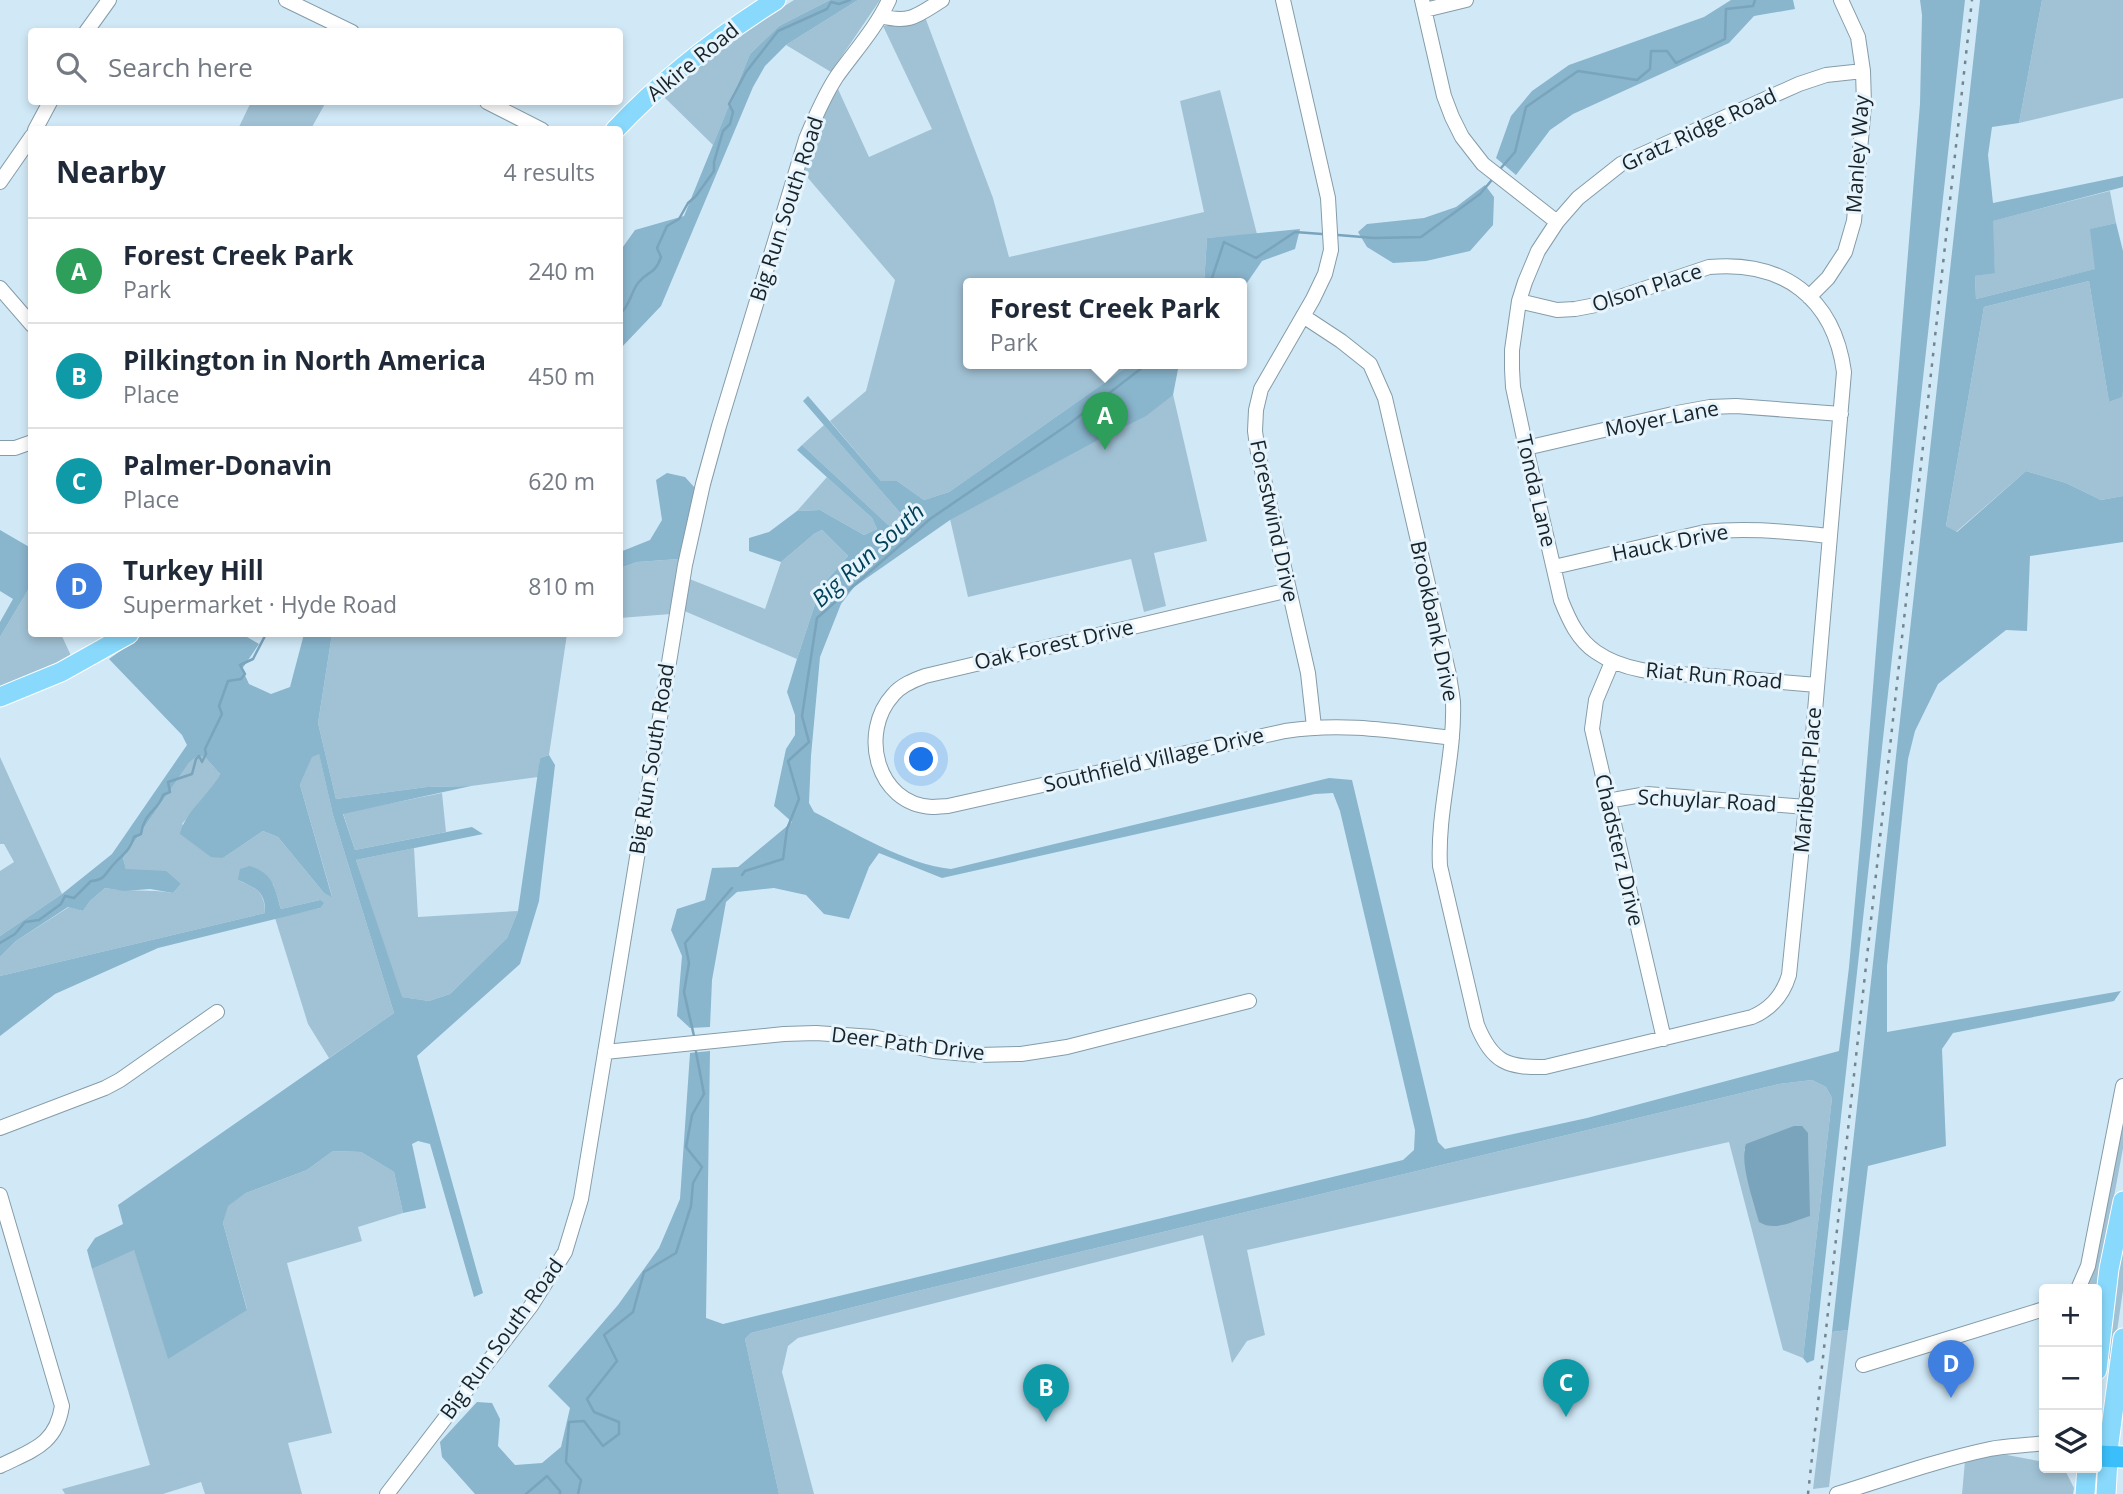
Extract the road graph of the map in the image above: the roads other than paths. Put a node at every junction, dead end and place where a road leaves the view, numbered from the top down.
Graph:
1 (110, 0) edge
2 (286, 0) edge
3 (776, 0) edge
4 (889, 0) edge
5 (942, 0) edge
6 (1283, 0) edge
7 (1466, 0) edge
8 (1841, 0) edge
9 (1423, 5) edge
10 (315, 6) edge
11 (881, 16) junction
12 (89, 28) edge
13 (346, 28) edge
14 (1863, 71) junction
15 (48, 105) edge
16 (493, 105) edge
17 (37, 126) edge
18 (534, 126) edge
19 (619, 126) edge
20 (28, 142) edge
21 (0, 182) edge
22 (1557, 222) junction
23 (0, 288) edge
24 (1809, 298) junction
25 (1519, 301) junction
26 (1303, 316) junction
27 (28, 320) edge
28 (1841, 414) junction
29 (28, 443) edge
30 (0, 448) edge
31 (1526, 448) junction
32 (1830, 536) junction
33 (1554, 568) junction
34 (1289, 590) junction
35 (123, 637) edge
36 (1612, 662) junction
37 (1817, 685) junction
38 (0, 697) edge
39 (1314, 727) junction
40 (1452, 738) junction
41 (877, 762) joint
42 (1607, 801) junction
43 (1806, 807) junction
44 (1249, 1001) dead end
45 (216, 1012) dead end
46 (1664, 1039) junction
47 (605, 1052) junction
48 (1519, 1068) joint
49 (2123, 1086) edge
50 (0, 1128) edge
51 (0, 1195) edge
52 (2123, 1201) edge
53 (2080, 1284) edge
54 (2039, 1311) edge
55 (2123, 1338) edge
56 (2100, 1347) edge
57 (1863, 1366) dead end
58 (2039, 1444) edge
59 (2027, 1446) junction
60 (2039, 1450) edge
61 (2110, 1450) edge
62 (0, 1466) edge
63 (2087, 1473) edge
64 (387, 1494) edge
65 (1837, 1494) edge
66 (2085, 1494) edge
67 (2106, 1494) edge

1 - 12 street
2 - 10 street
3 - 19 main road, Alkire Road
4 - 11 street, Big Run South Road
5 - 11 street
6 - 26 street, Forestwind Drive
7 - 9 street
8 - 14 street, Manley Way
9 - 22 street
10 - 13 street
11 - 47 street, Big Run South Road
14 - 22 street, Gratz Ridge Road
14 - 24 street, Manley Way
15 - 17 street
16 - 18 street
20 - 21 street
22 - 25 street, Gratz Ridge Road
23 - 27 street
24 - 25 street, Olson Place
24 - 28 street, Maribeth Place
25 - 31 street, Tonda Lane
26 - 34 street, Forestwind Drive
26 - 40 street, Brookbank Drive
28 - 31 street, Moyer Lane
28 - 32 street, Maribeth Place
29 - 30 street
31 - 33 street, Tonda Lane
32 - 33 street, Hauck Drive
32 - 37 street, Maribeth Place
33 - 36 street, Tonda Lane
34 - 39 street, Forestwind Drive
34 - 41 street, Oak Forest Drive
35 - 38 main road
36 - 37 street, Riat Run Road
36 - 42 street, Chadsterz Drive
37 - 43 street, Maribeth Place
39 - 40 street, Southfield Village Drive
39 - 41 street, Southfield Village Drive
40 - 48 street, Brookbank Drive
42 - 43 street, Schuylar Road
42 - 46 street, Chadsterz Drive
43 - 46 street, Maribeth Place
44 - 47 street, Deer Path Drive
45 - 50 street
46 - 48 street, Maribeth Place
47 - 64 street, Big Run South Road
49 - 53 street
51 - 62 street
52 - 56 main road
54 - 57 street
55 - 61 main road
58 - 59 street
59 - 60 street
59 - 65 street
61 - 67 main road
63 - 66 main road

